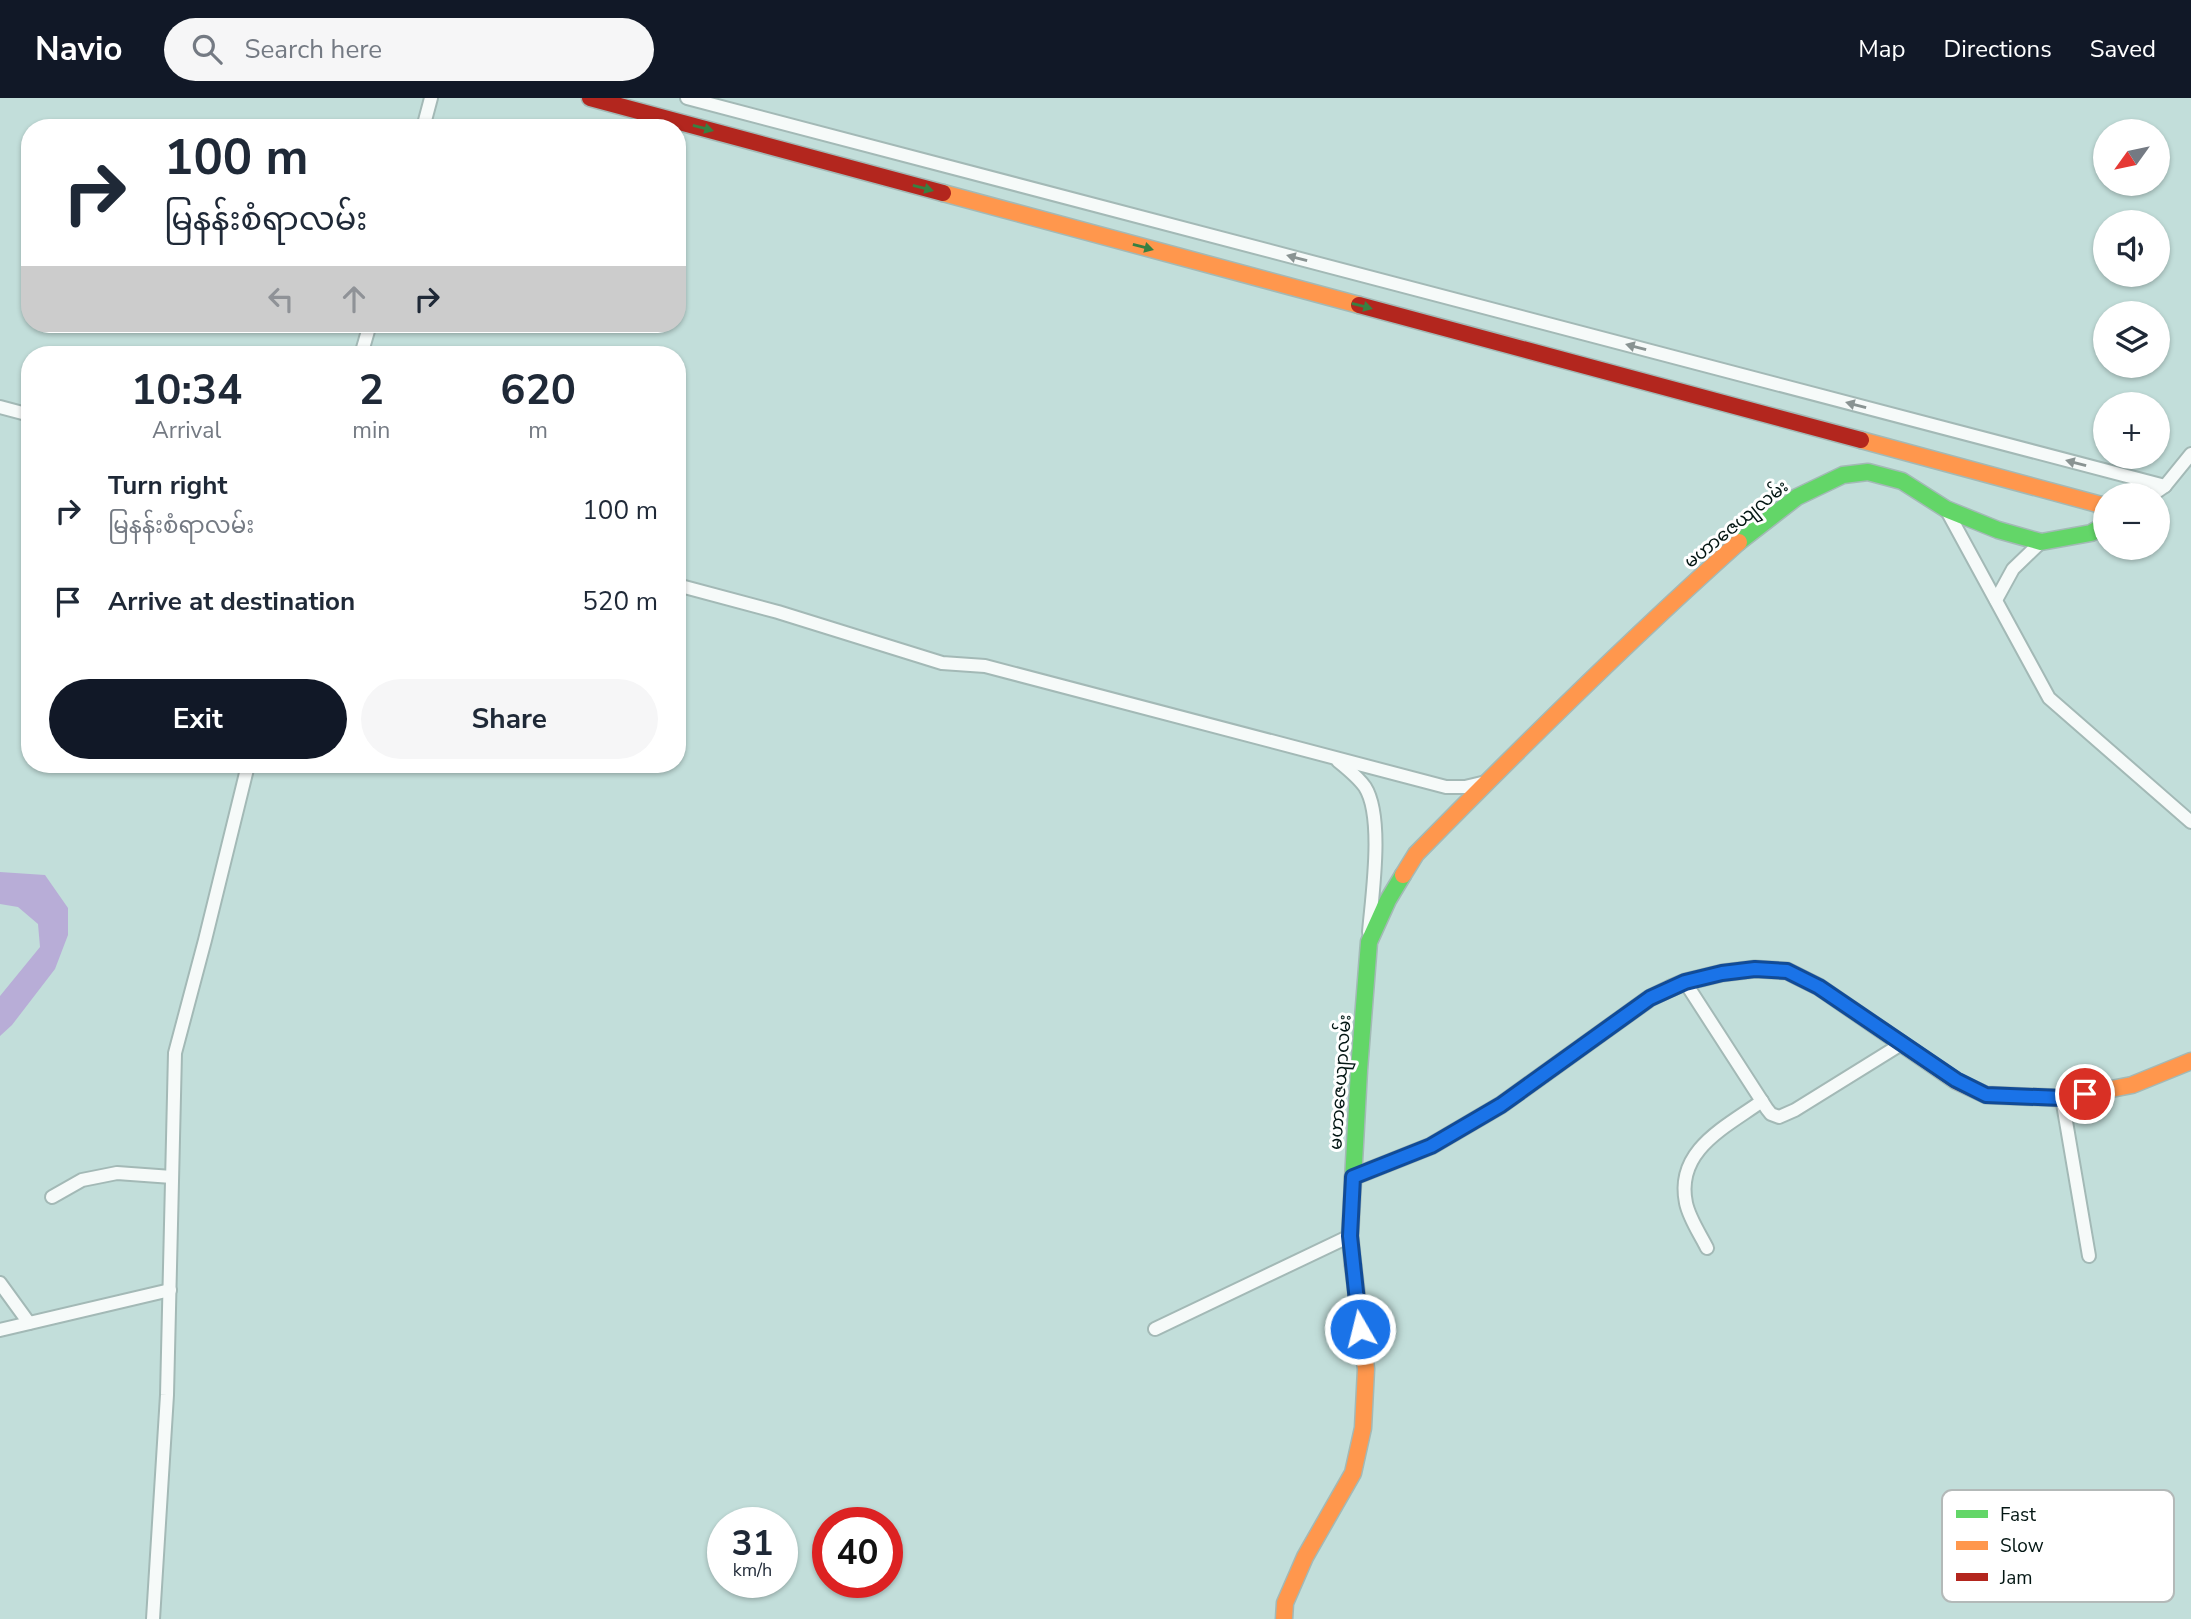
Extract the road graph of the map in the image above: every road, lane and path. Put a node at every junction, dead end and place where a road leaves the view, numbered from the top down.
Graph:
1 (431, 98) edge
2 (590, 98) edge
3 (687, 98) edge
4 (425, 119) edge
5 (668, 119) edge
6 (686, 124) edge
7 (0, 407) edge
8 (21, 413) edge
9 (2191, 454) edge
10 (2154, 483) edge
11 (2167, 483) edge
12 (2093, 503) edge
13 (1946, 509) junction
14 (2093, 532) edge
15 (2041, 542) junction
16 (686, 587) edge
17 (1996, 600) junction
18 (1335, 758) junction
19 (246, 773) edge
20 (1486, 782) junction
21 (1461, 811) joint
22 (2191, 822) edge
23 (1369, 942) junction
24 (1685, 982) junction
25 (1903, 1043) junction
26 (2191, 1061) edge
27 (2062, 1098) junction
28 (1762, 1101) junction
29 (1353, 1177) junction
30 (172, 1178) junction
31 (52, 1198) dead end
32 (1350, 1236) junction
33 (1707, 1248) dead end
34 (2089, 1255) dead end
35 (0, 1283) edge
36 (170, 1290) junction
37 (29, 1323) junction
38 (1155, 1329) dead end
39 (0, 1330) edge
40 (153, 1619) edge
41 (1284, 1619) edge

1 - 4 street
2 -> 5 street
10 -> 3 street
6 -> 12 street
7 - 8 street
9 - 11 street
13 - 15 street, မဟာဇေယျလမ်း
13 - 17 street
13 - 20 street, မဟာဇေယျလမ်း
14 - 15 street, မဟာဇေယျလမ်း
15 - 17 street
16 - 18 street
17 - 22 street
18 - 20 street
18 - 23 street
19 - 30 street
20 - 21 street, မဟာဇေယျလမ်း
21 - 23 street, မဟာဇေယျာလမ်း
23 - 29 street, မဟာဇေယျာလမ်း
24 - 25 street
24 - 28 street
24 - 29 street
25 - 27 street
25 - 28 street
26 - 27 street
27 - 34 street
28 - 33 street
29 - 32 street, မဟာဇေယျာလမ်း
30 - 31 street
30 - 36 street
32 - 38 street
32 - 41 street, မဟာဇေယျာလမ်း
35 - 37 street
36 - 37 street
36 - 40 street
37 - 39 street

